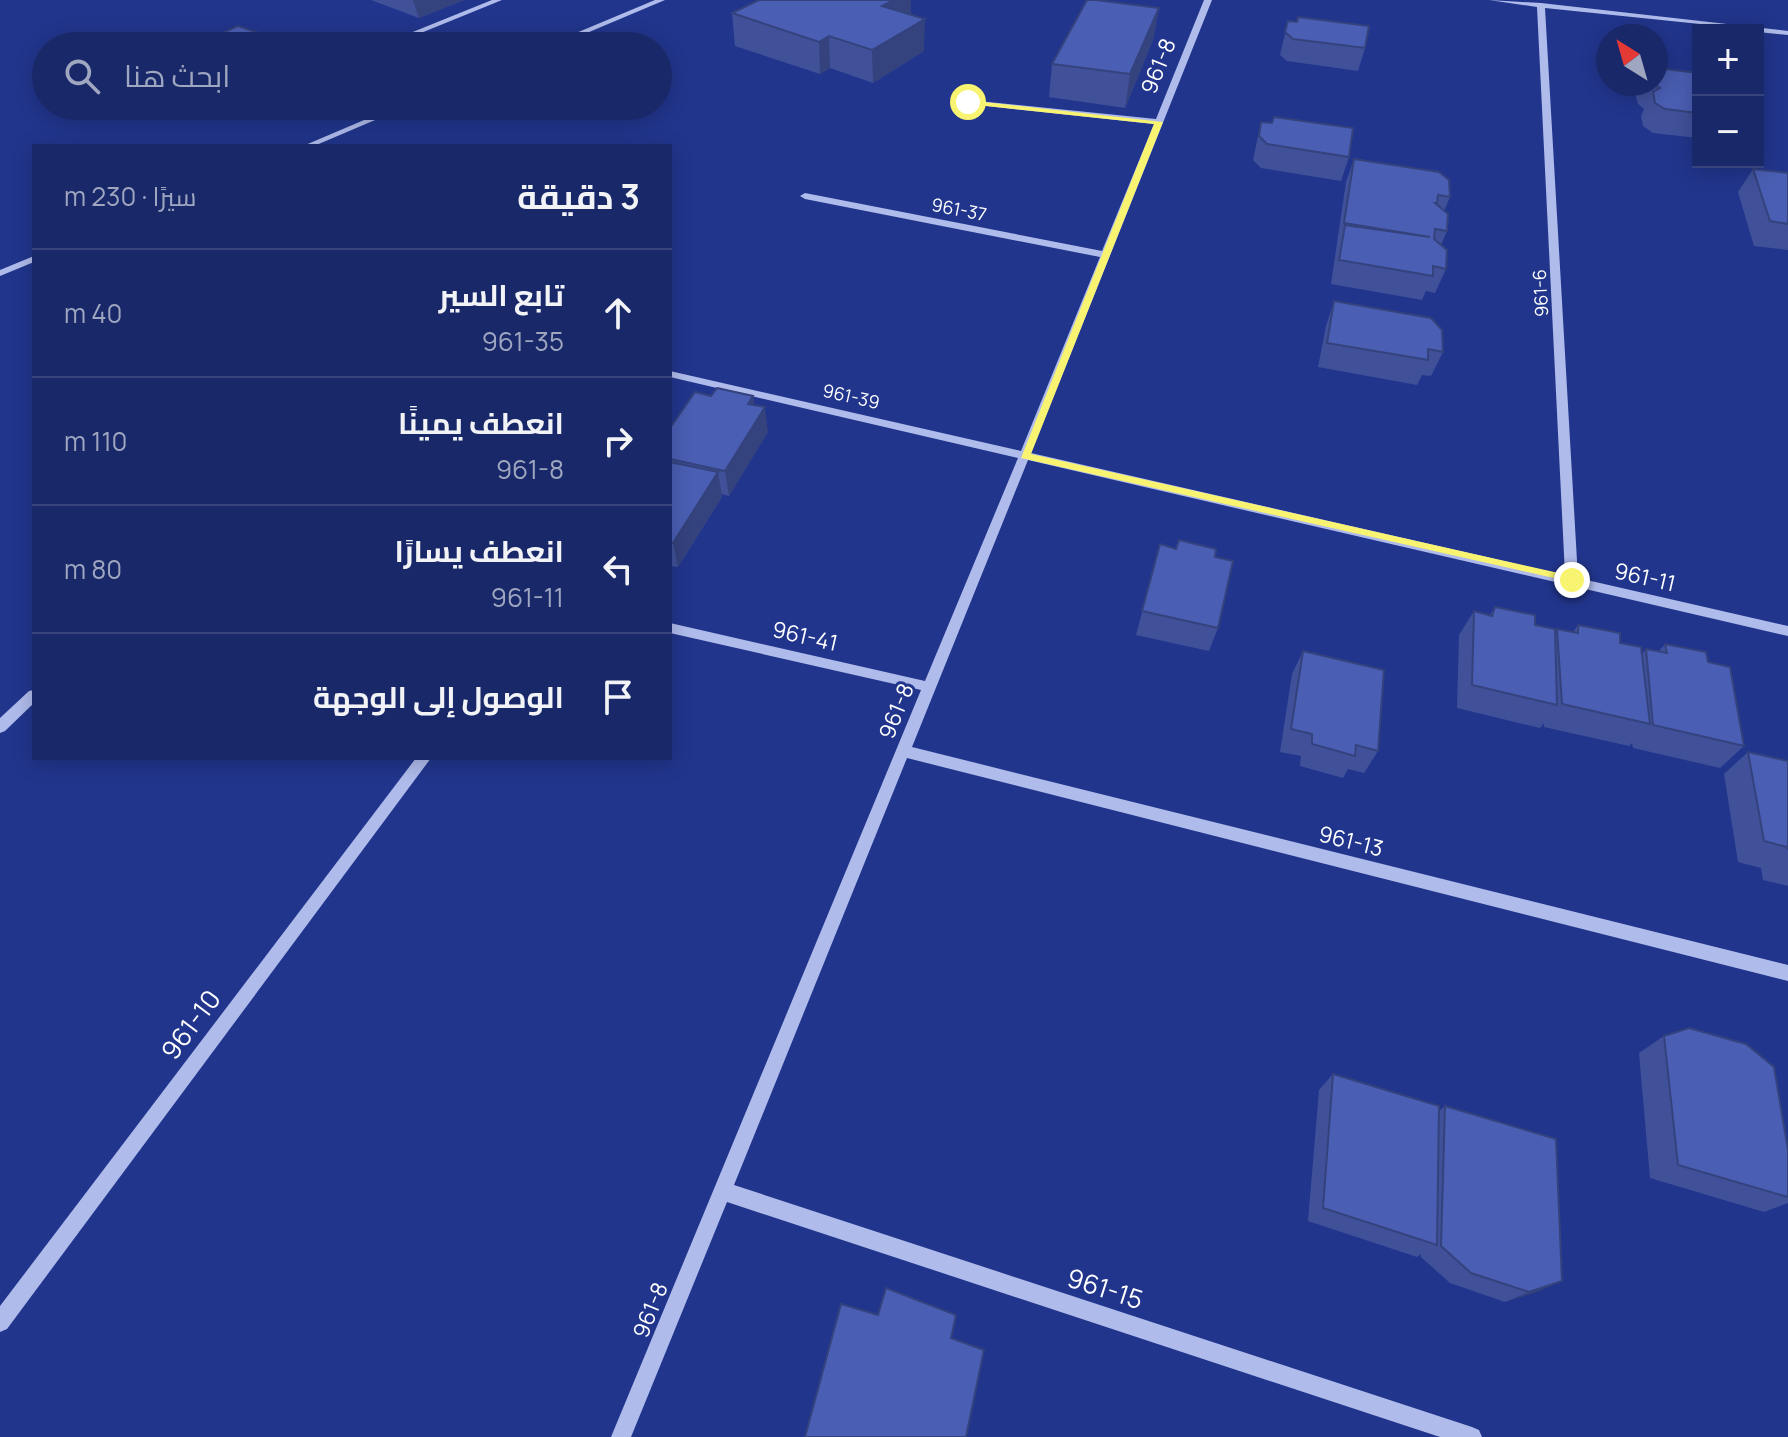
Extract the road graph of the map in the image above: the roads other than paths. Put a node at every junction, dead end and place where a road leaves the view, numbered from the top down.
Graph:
1 (498, 0) edge
2 (661, 0) edge
3 (1208, 0) edge
4 (1493, 0) edge
5 (1541, 5) junction
6 (417, 32) edge
7 (583, 32) edge
8 (1788, 33) edge
9 (968, 102) dead end
10 (370, 120) edge
11 (1159, 122) junction
12 (312, 144) edge
13 (805, 196) dead end
14 (1106, 255) junction
15 (32, 260) edge
16 (0, 273) edge
17 (672, 374) edge
18 (1025, 456) junction
19 (1572, 580) junction
20 (672, 628) edge
21 (1788, 631) edge
22 (930, 687) junction
23 (32, 697) edge
24 (0, 727) edge
25 (903, 751) junction
26 (422, 760) edge
27 (1788, 973) edge
28 (723, 1191) junction
29 (0, 1322) edge
30 (621, 1437) edge
31 (1472, 1437) edge

1 - 6 street
2 - 7 street
3 - 11 street, 961-8
4 - 5 street
5 - 8 street
5 - 19 street, 961-6
9 - 11 street
10 - 12 street
11 - 14 street, 961-8
13 - 14 street, 961-37
14 - 18 street, 961-8
15 - 16 street
17 - 18 street, 961-39
18 - 19 street, 961-11
18 - 22 street, 961-8
19 - 21 street, 961-11
20 - 22 street, 961-41
22 - 25 street, 961-8
23 - 24 street
25 - 27 street, 961-13
25 - 28 street, 961-8
26 - 29 street, 961-10
28 - 30 street, 961-8
28 - 31 street, 961-15

